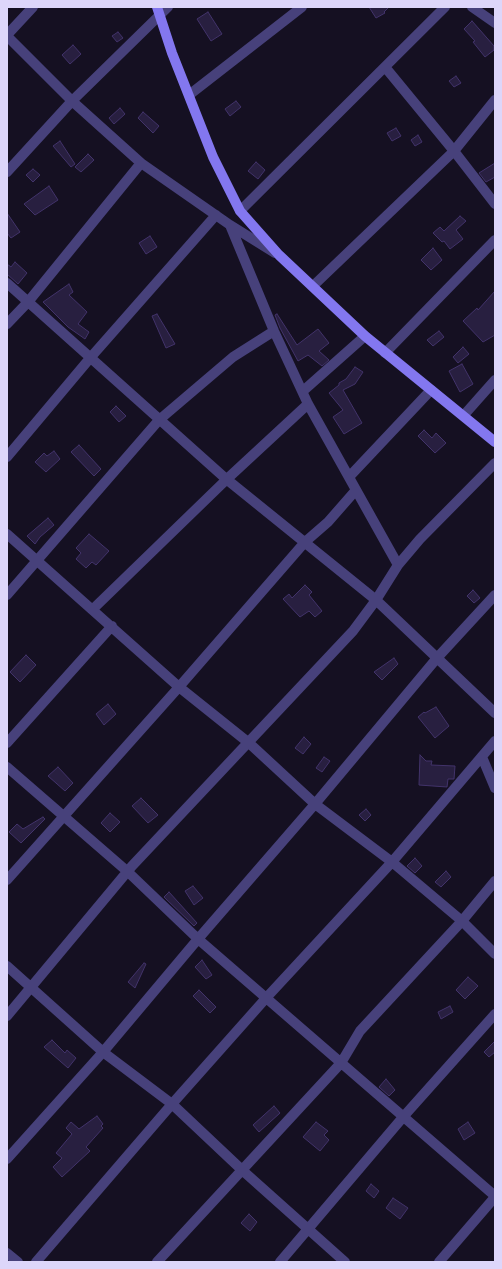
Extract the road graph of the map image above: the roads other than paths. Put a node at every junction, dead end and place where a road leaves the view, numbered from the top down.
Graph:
1 (33, 7) edge
2 (168, 7) edge
3 (302, 7) edge
4 (445, 7) edge
5 (472, 7) edge
6 (158, 11) edge
7 (495, 23) edge
8 (7, 35) edge
9 (385, 67) junction
10 (189, 95) junction
11 (495, 100) edge
12 (72, 101) junction
13 (454, 151) junction
14 (141, 163) junction
15 (7, 172) edge
16 (495, 204) edge
17 (240, 211) junction
18 (216, 215) junction
19 (230, 225) junction
20 (495, 240) edge
21 (279, 255) junction
22 (7, 284) edge
23 (313, 286) junction
24 (28, 302) junction
25 (7, 324) edge
26 (274, 331) junction
27 (366, 336) junction
28 (385, 353) junction
29 (91, 357) junction
30 (495, 380) edge
31 (431, 390) junction
32 (303, 392) junction
33 (308, 404) junction
34 (464, 415) junction
35 (159, 420) junction
36 (495, 442) edge
37 (7, 457) edge
38 (495, 463) edge
39 (349, 477) junction
40 (227, 479) junction
41 (356, 490) junction
42 (7, 534) edge
43 (305, 542) junction
44 (37, 560) junction
45 (398, 565) junction
46 (7, 595) edge
47 (495, 595) edge
48 (376, 600) junction
49 (93, 609) junction
50 (112, 626) junction
51 (437, 658) junction
52 (180, 686) junction
53 (495, 713) edge
54 (495, 741) edge
55 (7, 742) edge
56 (249, 743) junction
57 (482, 757) junction
58 (7, 767) edge
59 (495, 788) edge
60 (316, 804) junction
61 (64, 816) junction
62 (392, 862) junction
63 (128, 872) junction
64 (7, 880) edge
65 (495, 881) edge
66 (462, 921) junction
67 (198, 940) junction
68 (495, 954) edge
69 (7, 966) edge
70 (30, 988) junction
71 (267, 997) junction
72 (495, 1014) edge
73 (7, 1016) edge
74 (103, 1052) junction
75 (341, 1063) junction
76 (172, 1104) junction
77 (404, 1116) junction
78 (7, 1158) edge
79 (242, 1170) junction
80 (495, 1197) edge
81 (309, 1229) junction
82 (7, 1253) edge
83 (18, 1262) edge
84 (36, 1262) edge
85 (157, 1262) edge
86 (280, 1262) edge
87 (345, 1262) edge
88 (439, 1262) edge

1 - 8 street
2 - 6 street
3 - 10 street
4 - 9 street
5 - 7 street
6 - 10 main road
6 - 12 street
8 - 12 street
9 - 13 street
9 - 17 street
10 - 17 main road
11 - 13 street
12 - 14 street
12 - 15 street
13 - 16 street
13 - 23 street
14 - 18 street
14 - 24 street
17 - 21 main road
18 - 19 street
18 - 29 street
19 - 21 street
19 - 26 street
20 - 28 street
21 - 23 main road
22 - 24 street
23 - 27 main road
24 - 25 street
24 - 29 street
26 - 32 street
26 - 35 street
27 - 28 main road
27 - 32 street
28 - 31 main road
29 - 35 street
29 - 37 street
30 - 34 street
31 - 34 main road
31 - 39 street
32 - 33 street
33 - 39 street
33 - 40 street
34 - 36 main road
35 - 40 street
35 - 44 street
38 - 45 street
39 - 41 street
40 - 43 street
40 - 49 street
41 - 43 street
41 - 45 street
42 - 44 street
43 - 48 street
43 - 52 street
44 - 46 street
44 - 49 street
45 - 48 street
47 - 51 street
48 - 51 street
48 - 56 street
49 - 50 street
50 - 52 street
50 - 55 street
51 - 53 street
51 - 60 street
52 - 56 street
52 - 61 street
54 - 57 street
56 - 60 street
56 - 63 street
57 - 59 street
57 - 62 street
58 - 61 street
60 - 62 street
60 - 67 street
61 - 63 street
61 - 64 street
62 - 66 street
62 - 71 street
63 - 67 street
63 - 70 street
65 - 66 street
66 - 68 street
66 - 75 street
67 - 71 street
67 - 74 street
69 - 70 street
70 - 73 street
70 - 74 street
71 - 75 street
71 - 76 street
72 - 77 street
74 - 76 street
74 - 78 street
75 - 77 street
75 - 79 street
76 - 79 street
76 - 84 street
77 - 80 street
77 - 81 street
79 - 81 street
79 - 85 street
80 - 88 street
81 - 86 street
81 - 87 street
82 - 83 street

